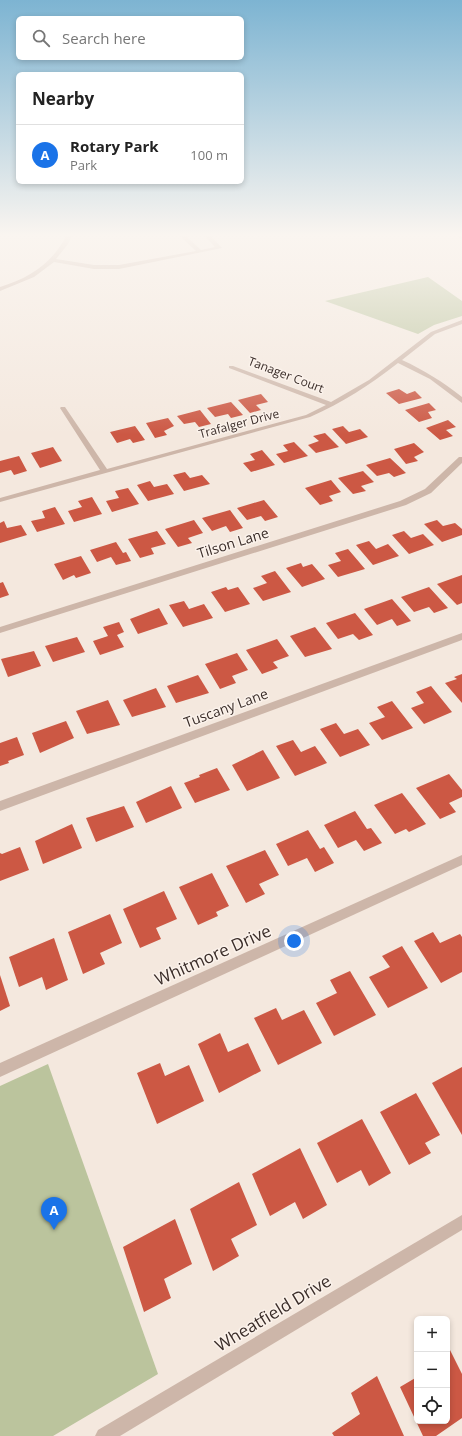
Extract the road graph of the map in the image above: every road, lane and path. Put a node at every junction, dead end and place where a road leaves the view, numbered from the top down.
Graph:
1 (462, 322) edge
2 (398, 361) junction
3 (231, 367) dead end
4 (462, 401) edge
5 (332, 405) junction
6 (63, 408) dead end
7 (462, 459) edge
8 (105, 472) junction
9 (0, 500) edge
10 (0, 630) edge
11 (462, 636) edge
12 (0, 806) edge
13 (462, 860) edge
14 (0, 1070) edge
15 (462, 1222) edge
16 (104, 1436) edge

1 - 2 street, Trafalger Drive
2 - 4 street
2 - 5 street, Trafalger Drive
3 - 5 street, Tanager Court
5 - 8 street, Trafalger Drive
6 - 8 street
7 - 10 street, Tilson Lane
8 - 9 street, Trafalger Drive
11 - 12 street, Tuscany Lane
13 - 14 street, Whitmore Drive
15 - 16 street, Wheatfield Drive

